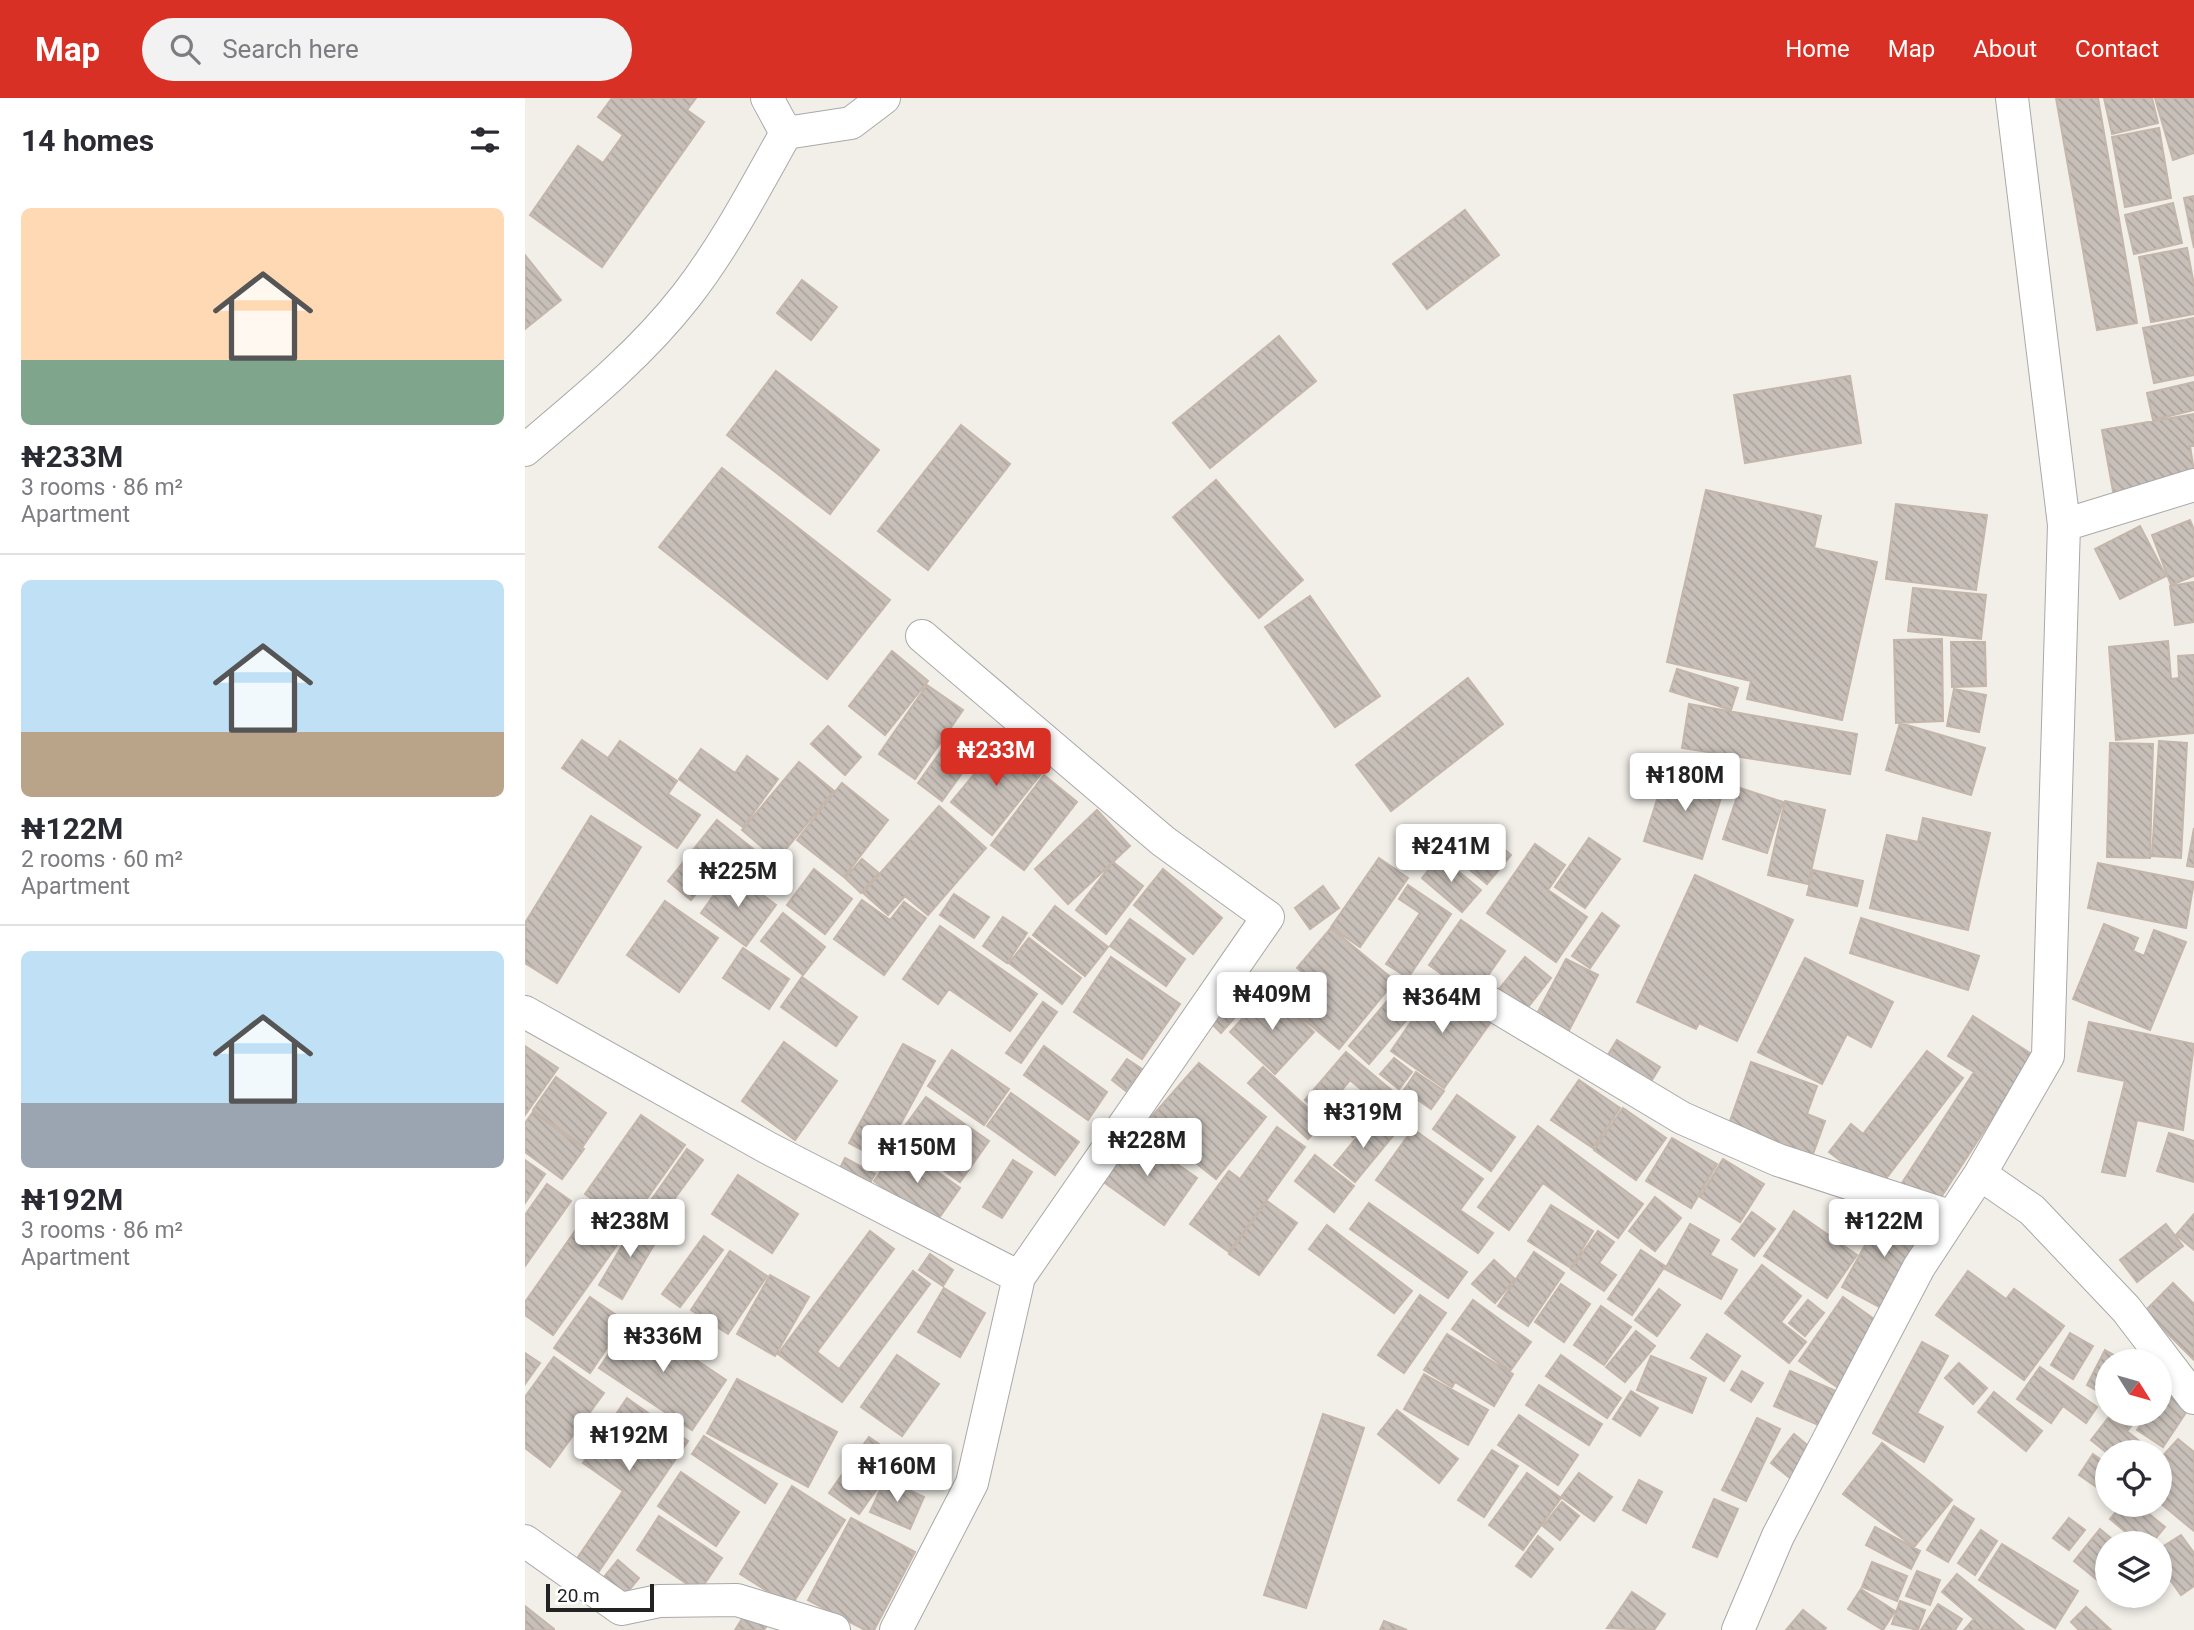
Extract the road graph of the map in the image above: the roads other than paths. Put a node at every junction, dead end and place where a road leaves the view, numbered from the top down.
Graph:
1 (767, 98) edge
2 (884, 98) edge
3 (2012, 98) edge
4 (786, 133) junction
5 (525, 450) edge
6 (2194, 485) edge
7 (2064, 525) junction
8 (922, 636) dead end
9 (1490, 1003) dead end
10 (525, 1012) edge
11 (1980, 1174) junction
12 (1952, 1217) junction
13 (1019, 1277) junction
14 (2192, 1391) edge
15 (525, 1541) edge
16 (834, 1630) edge
17 (897, 1630) edge
18 (1738, 1630) edge

1 - 4 street
2 - 4 street
3 - 7 street
4 - 5 street
6 - 7 street
7 - 11 street
8 - 13 street
9 - 12 street
10 - 13 street
11 - 12 street
11 - 14 street
12 - 18 street
13 - 17 street
15 - 16 street

